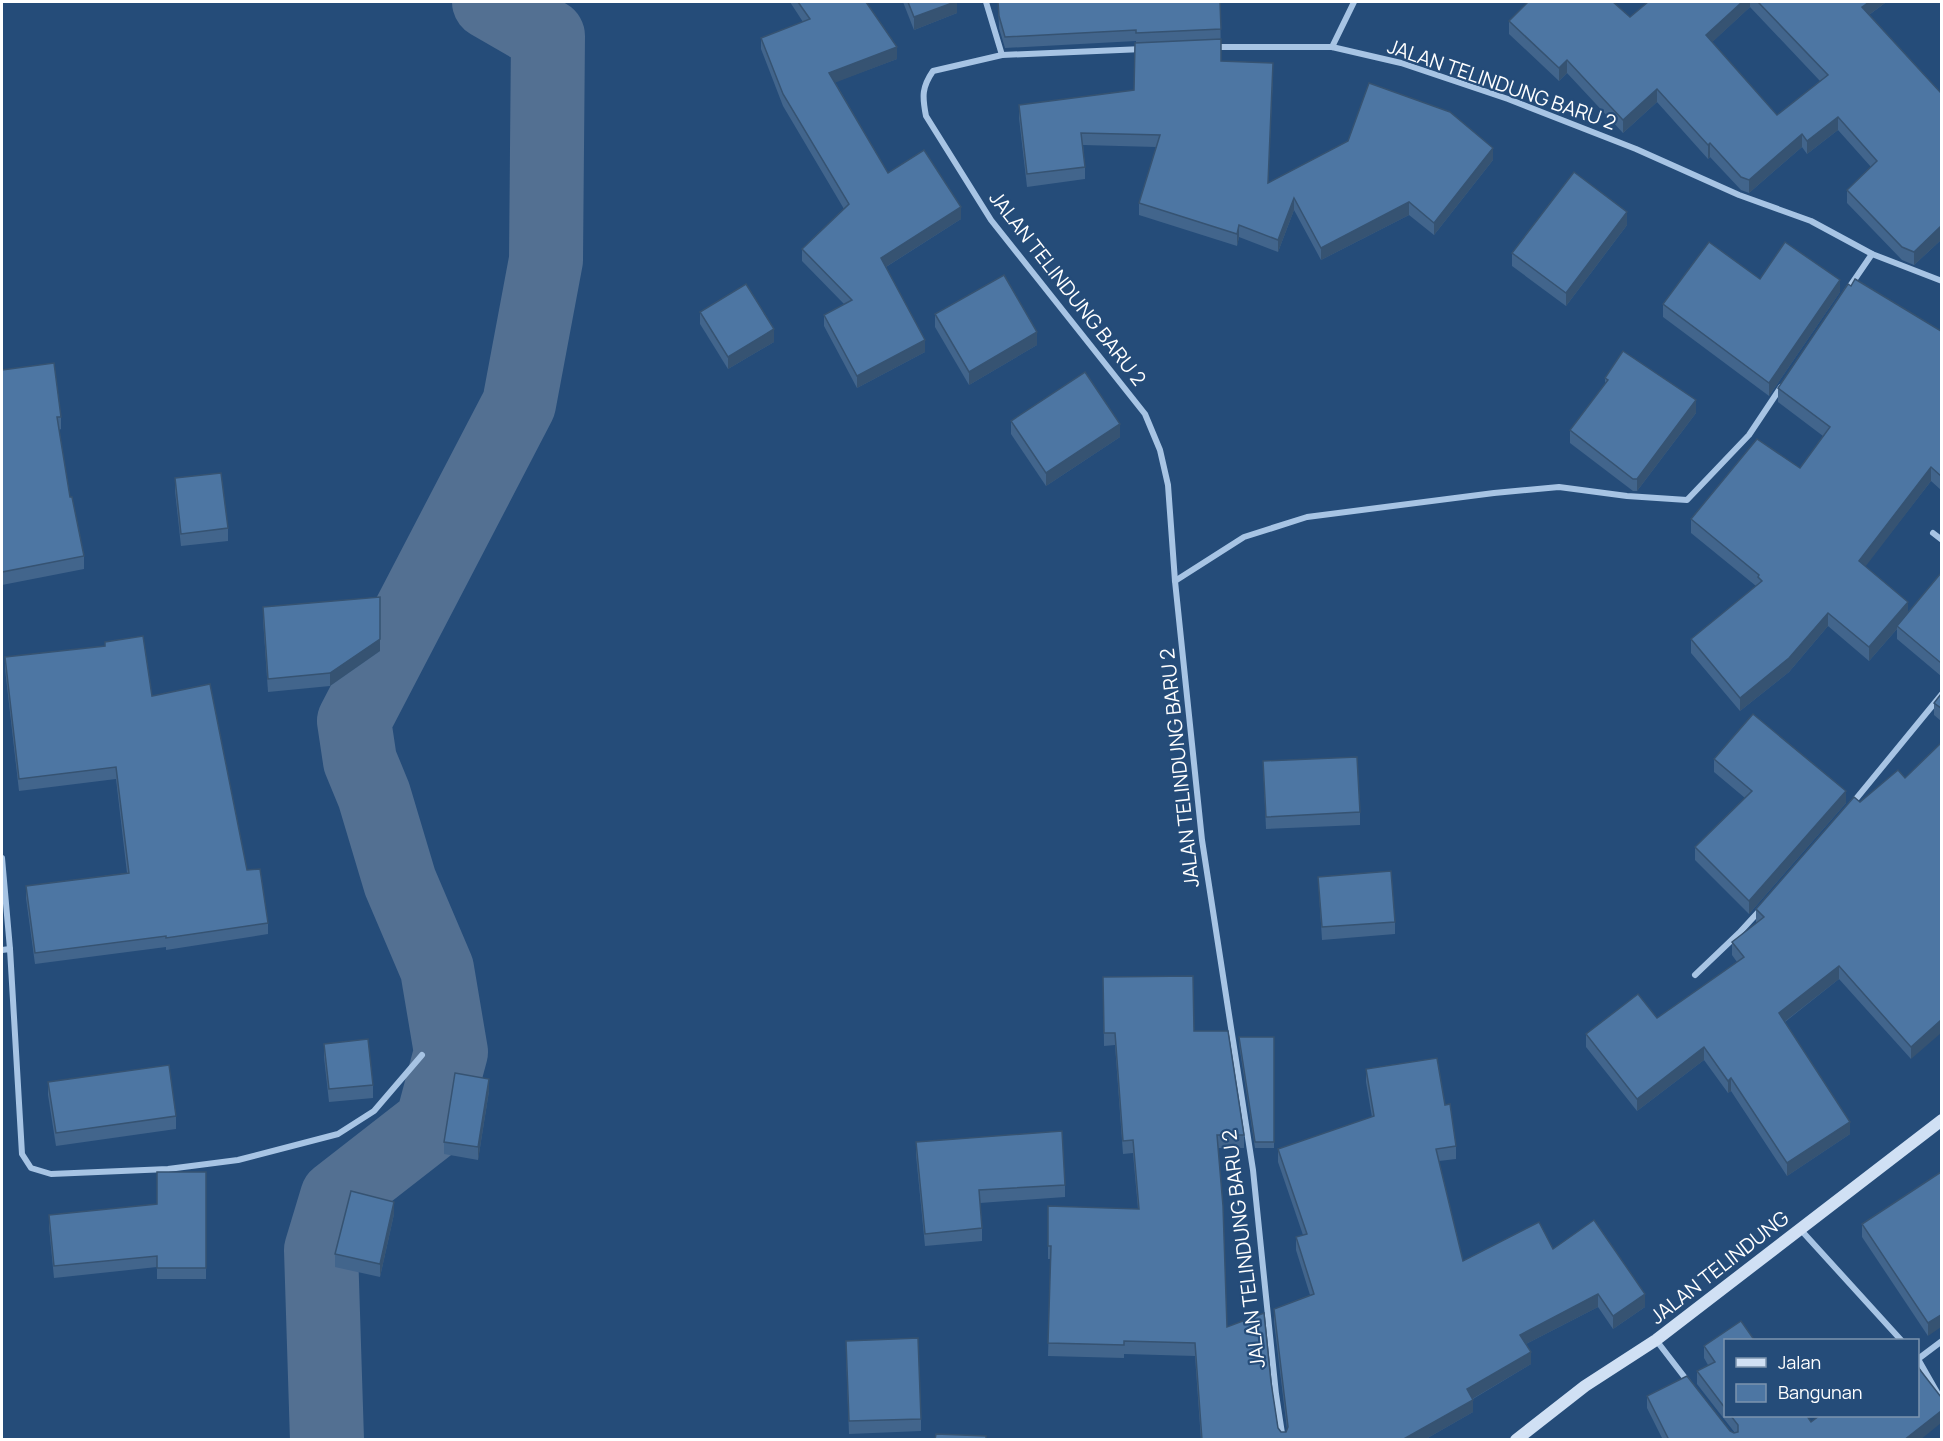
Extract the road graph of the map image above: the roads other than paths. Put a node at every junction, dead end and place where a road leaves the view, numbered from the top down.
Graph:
1 (986, 2) edge
2 (1354, 2) edge
3 (1208, 47) edge
4 (1332, 47) junction
5 (1150, 49) edge
6 (1002, 55) junction
7 (1872, 254) junction
8 (1941, 281) edge
9 (1840, 302) edge
10 (1788, 378) edge
11 (1933, 533) dead end
12 (1941, 540) edge
13 (1175, 581) junction
14 (1941, 694) edge
15 (1844, 814) edge
16 (2, 858) edge
17 (1769, 899) edge
18 (2, 950) edge
19 (10, 950) junction
20 (1695, 975) dead end
21 (422, 1055) dead end
22 (1941, 1120) edge
23 (1800, 1229) junction
24 (1899, 1339) edge
25 (1656, 1341) junction
26 (1941, 1341) edge
27 (1919, 1358) edge
28 (1919, 1361) edge
29 (1691, 1386) edge
30 (1941, 1401) edge
31 (1283, 1440) edge
32 (1516, 1440) edge

1 - 6 street
2 - 4 street
3 - 4 street, JALAN TELINDUNG BARU 2
4 - 7 street, JALAN TELINDUNG BARU 2
5 - 6 street, JALAN TELINDUNG BARU 2
6 - 13 street, JALAN TELINDUNG BARU 2
7 - 8 street, JALAN TELINDUNG BARU 2
7 - 9 street
10 - 13 street
11 - 12 street
13 - 31 street, JALAN TELINDUNG BARU 2
14 - 15 street
16 - 19 street
17 - 20 street
18 - 19 street
19 - 21 street
22 - 23 main road, JALAN TELINDUNG
23 - 24 street
23 - 25 main road, JALAN TELINDUNG
25 - 29 street
25 - 32 main road, JALAN TELINDUNG
26 - 27 street
28 - 30 street

